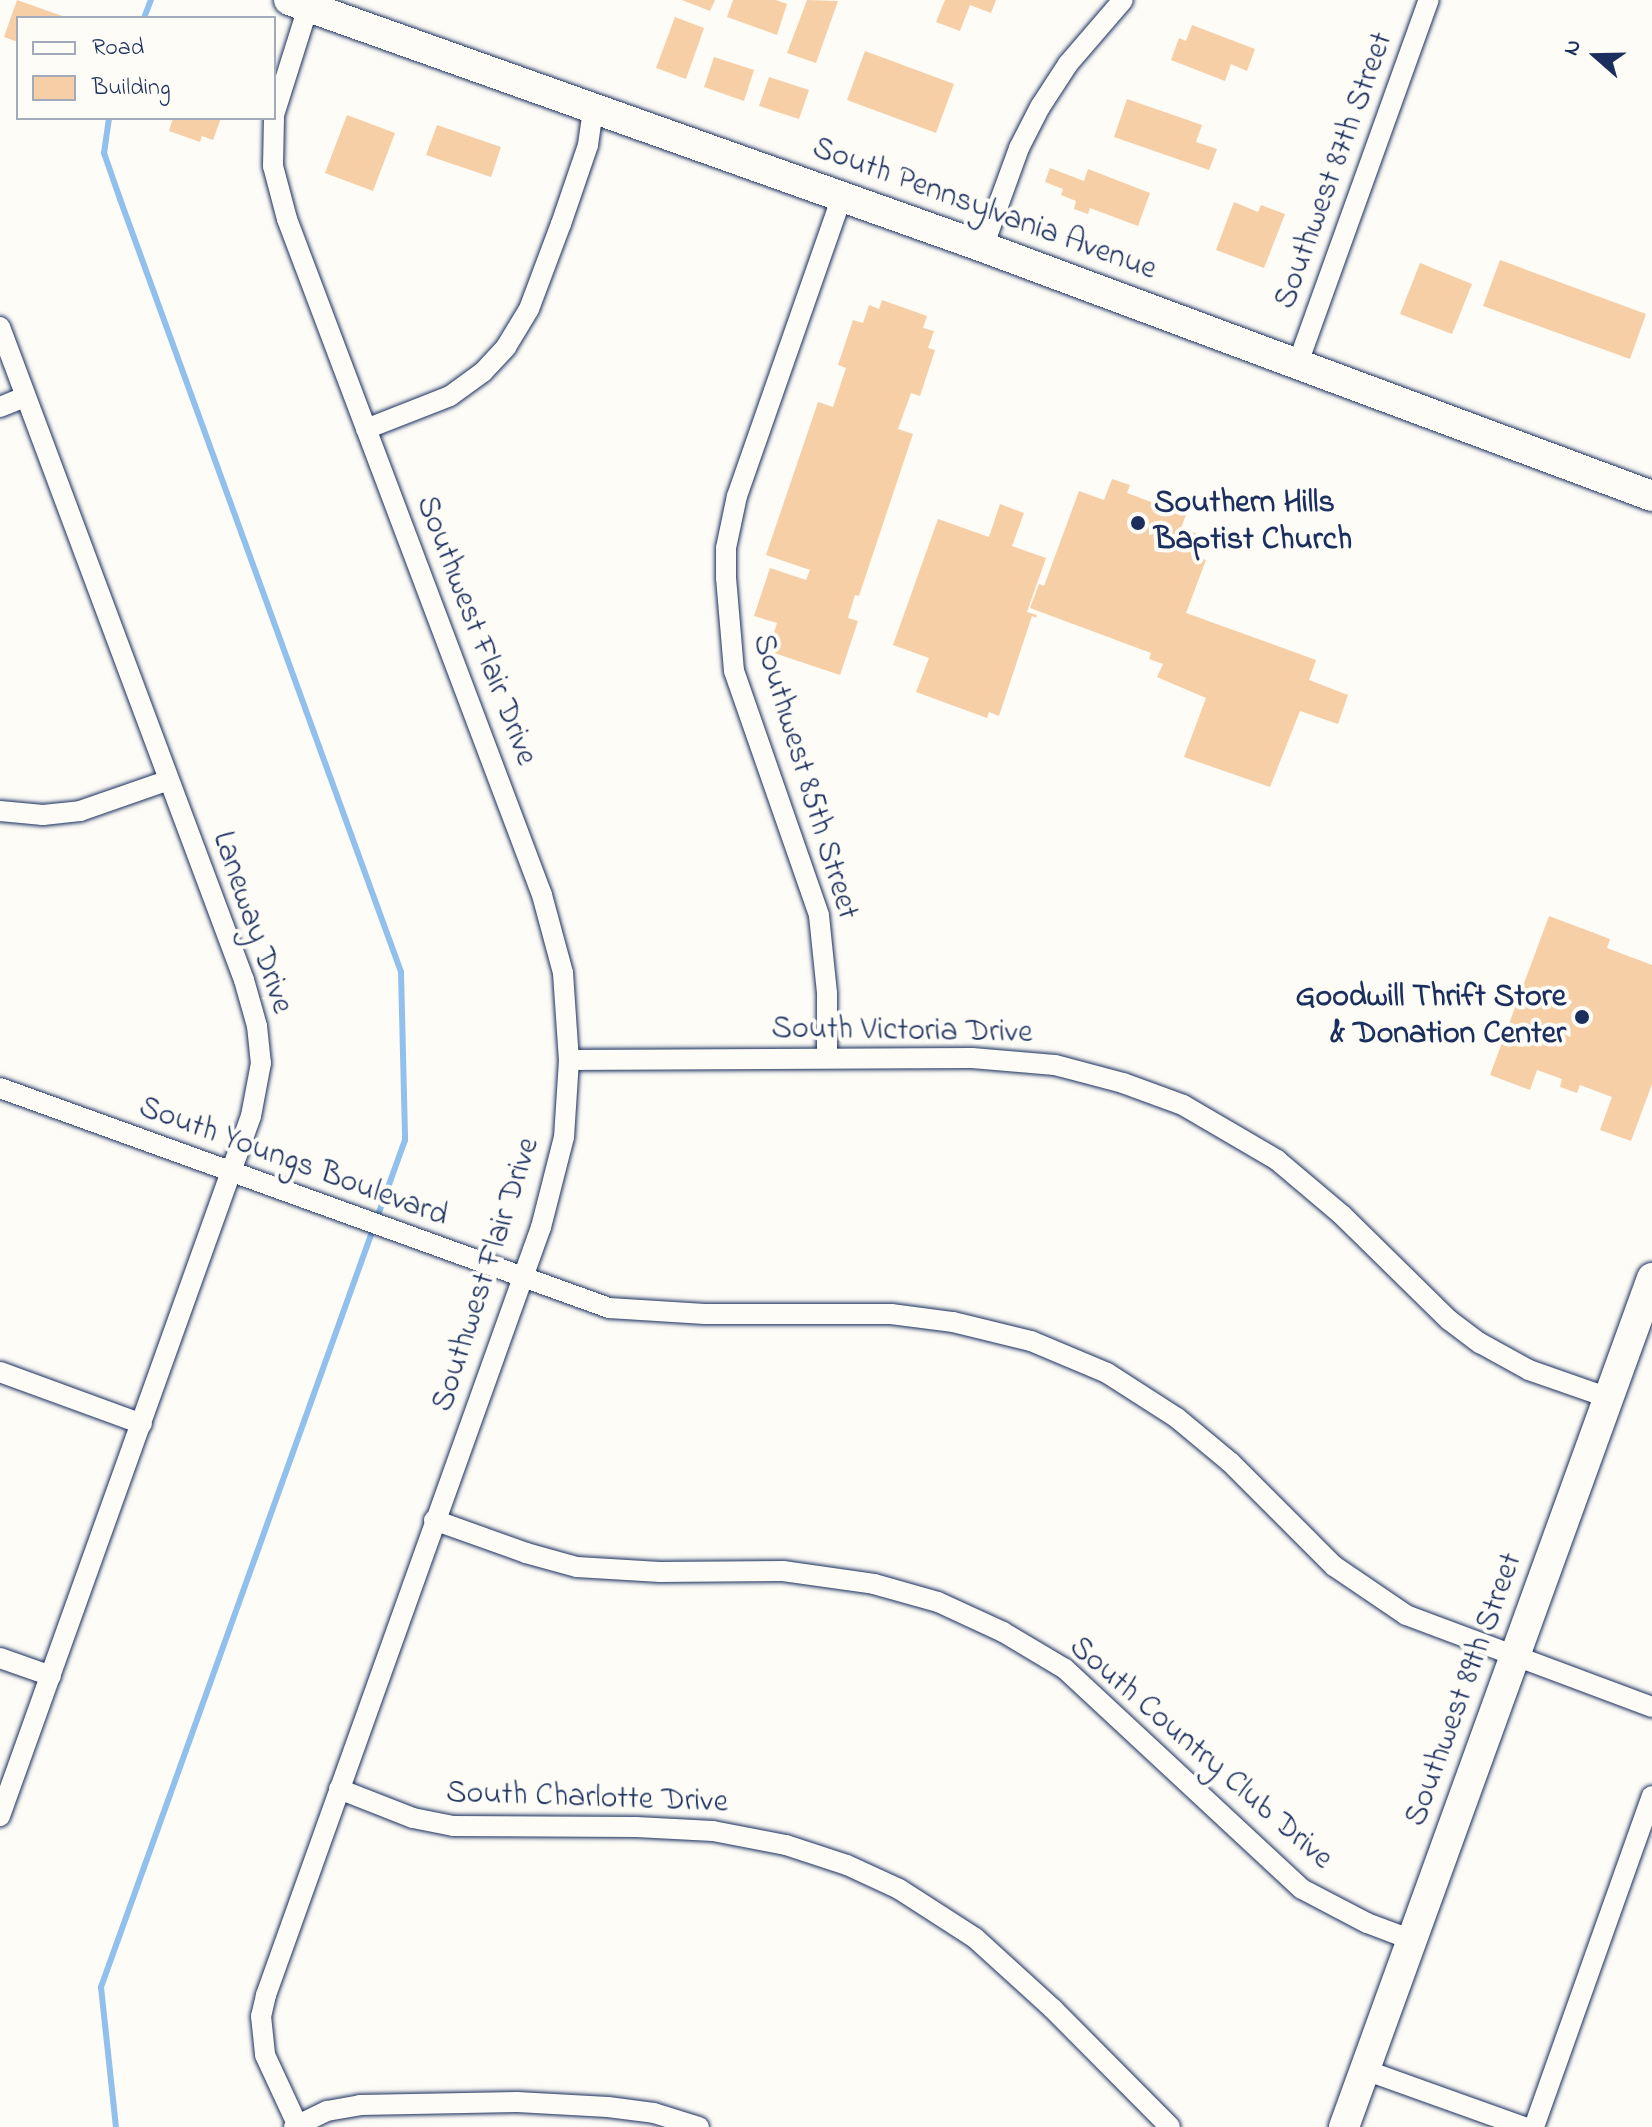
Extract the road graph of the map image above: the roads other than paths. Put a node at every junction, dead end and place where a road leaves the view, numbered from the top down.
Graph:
1 (1123, 0) edge
2 (1429, 0) edge
3 (298, 4) edge
4 (276, 107) edge
5 (593, 109) junction
6 (274, 120) edge
7 (842, 196) junction
8 (983, 247) junction
9 (0, 327) edge
10 (1298, 363) junction
11 (25, 397) junction
12 (0, 407) edge
13 (366, 429) junction
14 (1652, 496) edge
15 (169, 780) junction
16 (0, 811) edge
17 (827, 1058) junction
18 (569, 1060) junction
19 (0, 1088) edge
20 (231, 1172) junction
21 (1652, 1278) edge
22 (522, 1279) junction
23 (0, 1372) edge
24 (1609, 1398) junction
25 (142, 1424) junction
26 (434, 1520) junction
27 (1515, 1657) junction
28 (0, 1658) edge
29 (51, 1676) junction
30 (1652, 1707) edge
31 (339, 1789) junction
32 (1652, 1796) edge
33 (0, 1816) edge
34 (1412, 1940) junction
35 (1365, 2070) junction
36 (296, 2126) edge
37 (699, 2127) edge
38 (1170, 2127) edge
39 (1344, 2127) edge
40 (1524, 2127) edge
41 (1534, 2127) edge

1 - 8 street
2 - 10 street, Southwest 87th Street
3 - 4 street, Southwest Flair Drive
3 - 5 main road, South Pennsylvania Avenue
5 - 7 main road, South Pennsylvania Avenue
5 - 13 street
6 - 13 street, Southwest Flair Drive
7 - 8 main road, South Pennsylvania Avenue
7 - 17 street, Southwest 85th Street
8 - 10 main road, South Pennsylvania Avenue
9 - 11 street, Laneway Drive
10 - 14 main road, South Pennsylvania Avenue
11 - 12 street
11 - 15 street, Laneway Drive
13 - 18 street, Southwest Flair Drive
15 - 16 street
15 - 20 street, Laneway Drive
17 - 18 street, South Victoria Drive
17 - 24 street, South Victoria Drive
18 - 22 street, Southwest Flair Drive
19 - 20 street, South Youngs Boulevard
20 - 22 street, South Youngs Boulevard
20 - 25 street, Laneway Drive
21 - 24 main road, Southwest 89th Street
22 - 26 street, Southwest Flair Drive
22 - 27 street, South Youngs Boulevard
23 - 25 street
24 - 27 main road, Southwest 89th Street
25 - 29 street, Laneway Drive
26 - 31 street, Southwest Flair Drive
26 - 34 street, South Country Club Drive
27 - 30 street, South Youngs Boulevard
27 - 34 main road, Southwest 89th Street
28 - 29 street
29 - 33 street, Laneway Drive
31 - 36 street, Southwest Flair Drive
31 - 38 street, South Charlotte Drive
32 - 41 street
34 - 35 main road, Southwest 89th Street
35 - 39 main road, Southwest 89th Street
35 - 40 street
36 - 37 street

